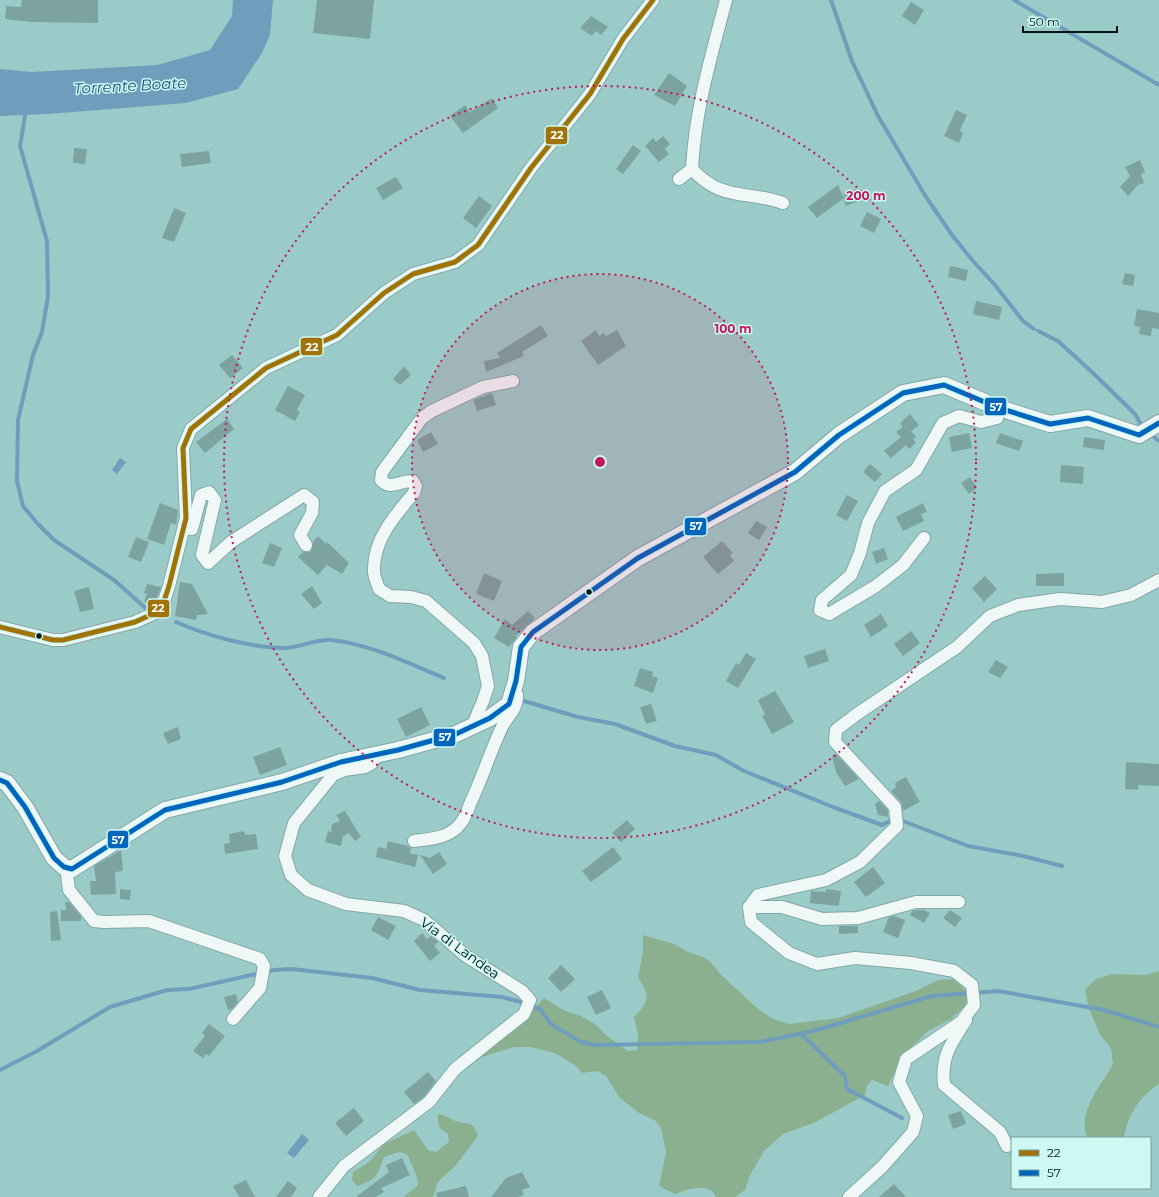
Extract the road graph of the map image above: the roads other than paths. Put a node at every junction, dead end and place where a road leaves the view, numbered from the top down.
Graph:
1 (653, 0) edge
2 (726, 0) edge
3 (692, 169) junction
4 (679, 179) dead end
5 (783, 203) dead end
6 (513, 381) dead end
7 (998, 408) junction
8 (1159, 423) edge
9 (184, 527) junction
10 (924, 538) dead end
11 (306, 546) dead end
12 (1159, 580) edge
13 (0, 627) edge
14 (515, 686) junction
15 (472, 727) junction
16 (376, 754) junction
17 (0, 780) edge
18 (414, 841) dead end
19 (66, 868) junction
20 (959, 902) dead end
21 (750, 906) junction
22 (968, 1013) junction
23 (234, 1019) dead end
24 (1007, 1146) dead end
25 (319, 1197) edge
26 (849, 1197) edge

1 - 9 street
2 - 3 street
3 - 4 street
3 - 5 street
6 - 15 street
7 - 8 street
7 - 10 street
7 - 14 street
9 - 11 street
9 - 13 street
12 - 21 street
14 - 15 street
14 - 18 street
15 - 16 street
16 - 19 street
16 - 25 street, Via di Landea
17 - 19 street
19 - 23 street
20 - 21 street
21 - 22 street
22 - 24 street
22 - 26 street

